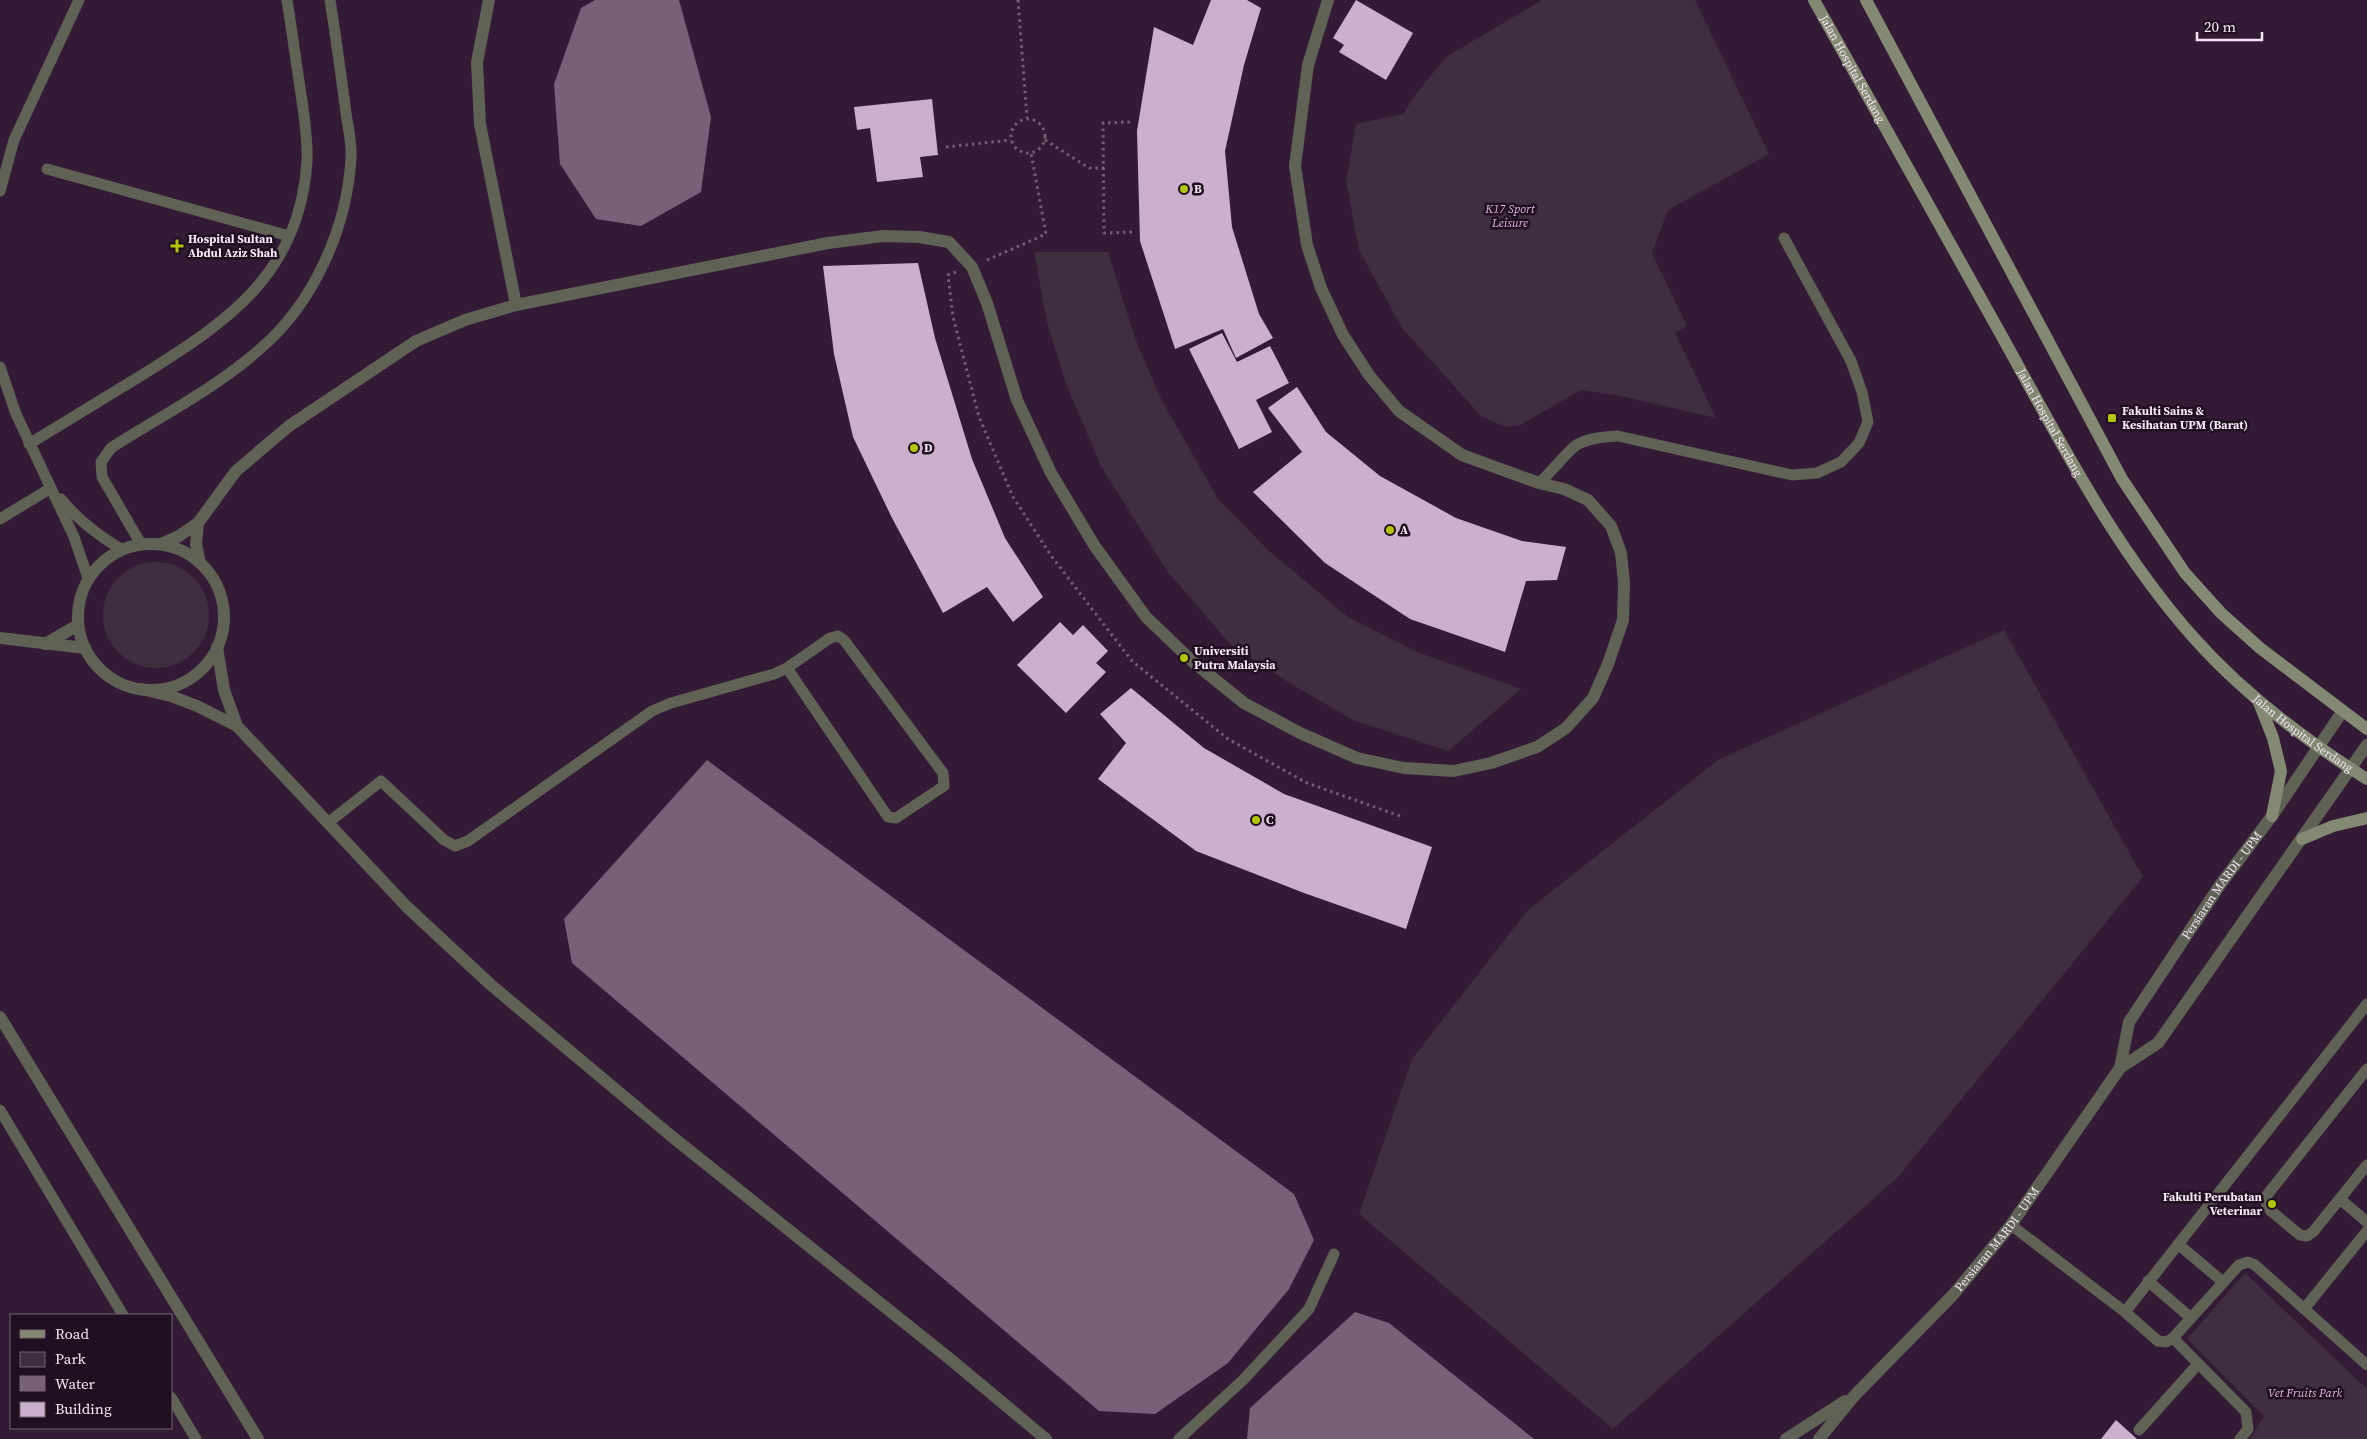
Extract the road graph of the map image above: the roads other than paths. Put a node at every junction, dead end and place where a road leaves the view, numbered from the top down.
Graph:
1 (79, 0) edge
2 (287, 0) edge
3 (330, 0) edge
4 (489, 0) edge
5 (1328, 0) edge
6 (1814, 0) edge
7 (1866, 0) edge
8 (48, 170) dead end
9 (0, 190) edge
10 (289, 236) junction
11 (1784, 238) dead end
12 (516, 305) junction
13 (0, 367) edge
14 (29, 444) junction
15 (1539, 483) junction
16 (51, 488) junction
17 (0, 519) edge
18 (198, 523) junction
19 (141, 544) junction
20 (161, 544) junction
21 (121, 549) junction
22 (200, 563) junction
23 (88, 578) junction
24 (78, 625) junction
25 (0, 638) edge
26 (45, 644) junction
27 (218, 646) junction
28 (85, 648) junction
29 (787, 668) junction
30 (141, 690) junction
31 (2258, 699) junction
32 (2342, 712) junction
33 (237, 726) junction
34 (2367, 729) edge
35 (2367, 745) edge
36 (2320, 747) junction
37 (2351, 769) junction
38 (2367, 779) edge
39 (2272, 816) junction
40 (2367, 818) edge
41 (329, 822) junction
42 (2302, 839) junction
43 (2367, 1004) edge
44 (0, 1017) edge
45 (2120, 1068) junction
46 (2367, 1069) edge
47 (0, 1110) edge
48 (2367, 1165) edge
49 (2340, 1199) junction
50 (2367, 1222) edge
51 (2011, 1225) junction
52 (2367, 1231) edge
53 (2178, 1244) junction
54 (1334, 1254) dead end
55 (2148, 1281) junction
56 (2223, 1282) junction
57 (2304, 1310) junction
58 (2125, 1312) junction
59 (122, 1314) edge
60 (2191, 1318) junction
61 (2173, 1338) junction
62 (2198, 1364) junction
63 (2367, 1365) edge
64 (1855, 1395) junction
65 (172, 1399) edge
66 (2139, 1430) dead end
67 (196, 1439) edge
68 (258, 1439) edge
69 (1046, 1439) edge
70 (1179, 1439) edge
71 (1786, 1439) edge
72 (1819, 1439) edge
73 (2240, 1439) edge

1 - 9 lane
2 - 10 lane
3 - 19 lane
4 - 12 street
5 - 15 street
6 - 31 main road, Jalan Hospital Serdang
7 - 32 main road
8 - 10 lane
10 - 14 lane
11 - 15 lane
12 - 15 street
12 - 18 street
13 - 14 lane
14 - 16 lane
16 - 17 lane
16 - 21 lane
16 - 23 lane
18 - 20 street
18 - 22 street
19 - 20 street
19 - 21 street
20 - 22 street
21 - 23 street
22 - 27 street
23 - 24 street
24 - 26 street
24 - 28 street
25 - 26 street
26 - 28 street
27 - 30 street
27 - 33 street
28 - 30 street
29 - 29 lane
29 - 41 lane
30 - 33 street
31 - 36 main road, Jalan Hospital Serdang
31 - 39 main road
32 - 34 main road
32 - 36 street, Persiaran MARDI - UPM
33 - 41 street
35 - 37 street, Persiaran MARDI - UPM
36 - 37 main road, Jalan Hospital Serdang
36 - 39 street, Persiaran MARDI - UPM
37 - 38 main road, Jalan Hospital Serdang
37 - 42 street, Persiaran MARDI - UPM
39 - 45 street, Persiaran MARDI - UPM
40 - 42 main road
41 - 69 street
42 - 45 street, Persiaran MARDI - UPM
43 - 53 lane
44 - 68 street
45 - 51 street, Persiaran MARDI - UPM
46 - 49 lane
47 - 59 lane
48 - 49 lane
49 - 50 lane
51 - 58 lane
51 - 64 street, Persiaran MARDI - UPM
52 - 57 lane
53 - 55 lane
53 - 56 lane
54 - 70 lane
55 - 58 lane
55 - 60 lane
56 - 57 lane
56 - 60 lane
57 - 63 lane
58 - 61 lane
60 - 61 lane
61 - 62 lane
62 - 66 lane
62 - 73 lane
64 - 71 street, Persiaran MARDI - UPM
64 - 72 street, Persiaran MARDI - UPM
65 - 67 lane

